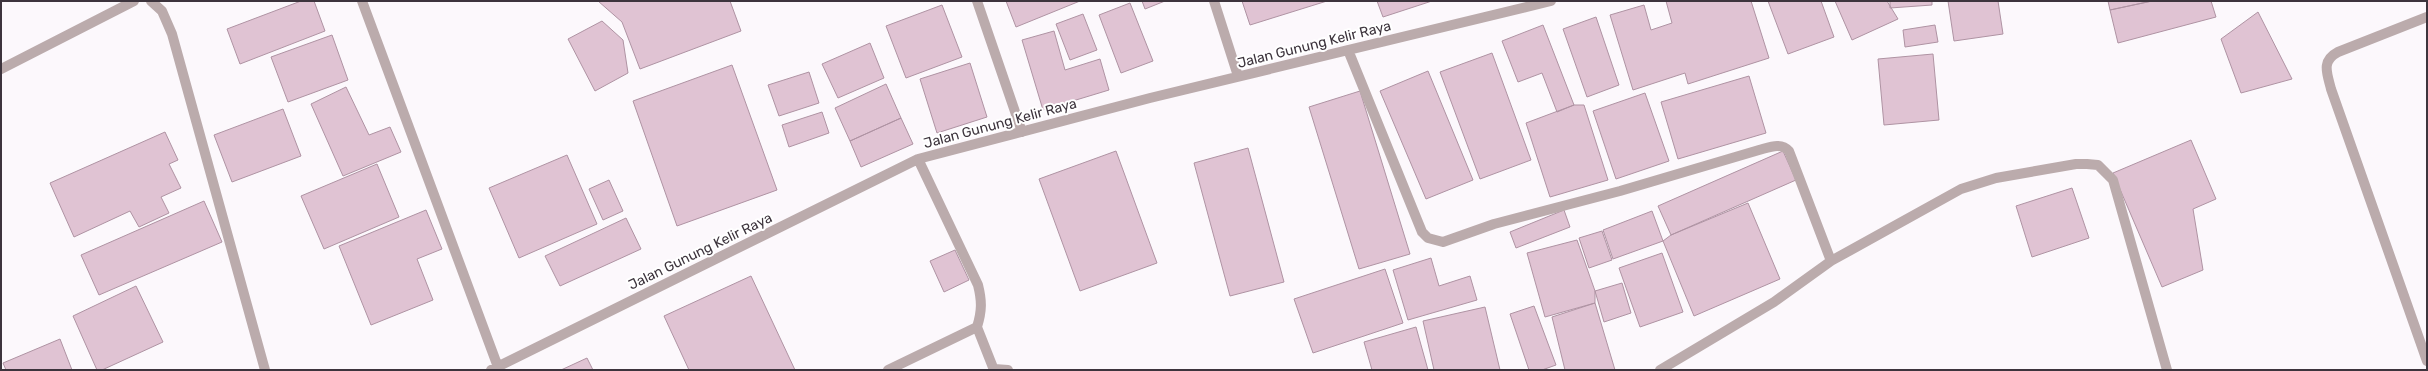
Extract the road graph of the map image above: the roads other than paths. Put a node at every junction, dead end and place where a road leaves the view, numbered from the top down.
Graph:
1 (134, 1) edge
2 (151, 1) edge
3 (362, 1) edge
4 (977, 1) edge
5 (1214, 1) edge
6 (1551, 1) edge
7 (1532, 3) edge
8 (2427, 17) edge
9 (1348, 50) junction
10 (1, 69) edge
11 (1238, 76) junction
12 (1022, 132) junction
13 (918, 159) junction
14 (1831, 261) junction
15 (977, 327) junction
16 (2425, 346) edge
17 (2427, 361) edge
18 (494, 368) edge
19 (994, 369) edge
20 (265, 370) edge
21 (888, 370) edge
22 (1007, 370) edge
23 (1660, 370) edge
24 (2167, 370) edge

1 - 10 street
2 - 20 street
3 - 18 street
4 - 12 street
5 - 11 street
6 - 7 street, Jalan Gunung Kelir Raya
7 - 9 street, Jalan Gunung Kelir Raya
8 - 16 street
9 - 11 street, Jalan Gunung Kelir Raya
9 - 14 street
11 - 12 street, Jalan Gunung Kelir Raya
12 - 13 street, Jalan Gunung Kelir Raya
13 - 15 street
13 - 18 street, Jalan Gunung Kelir Raya
14 - 23 street
14 - 24 street
15 - 19 street
15 - 21 street
16 - 17 street
19 - 22 street

